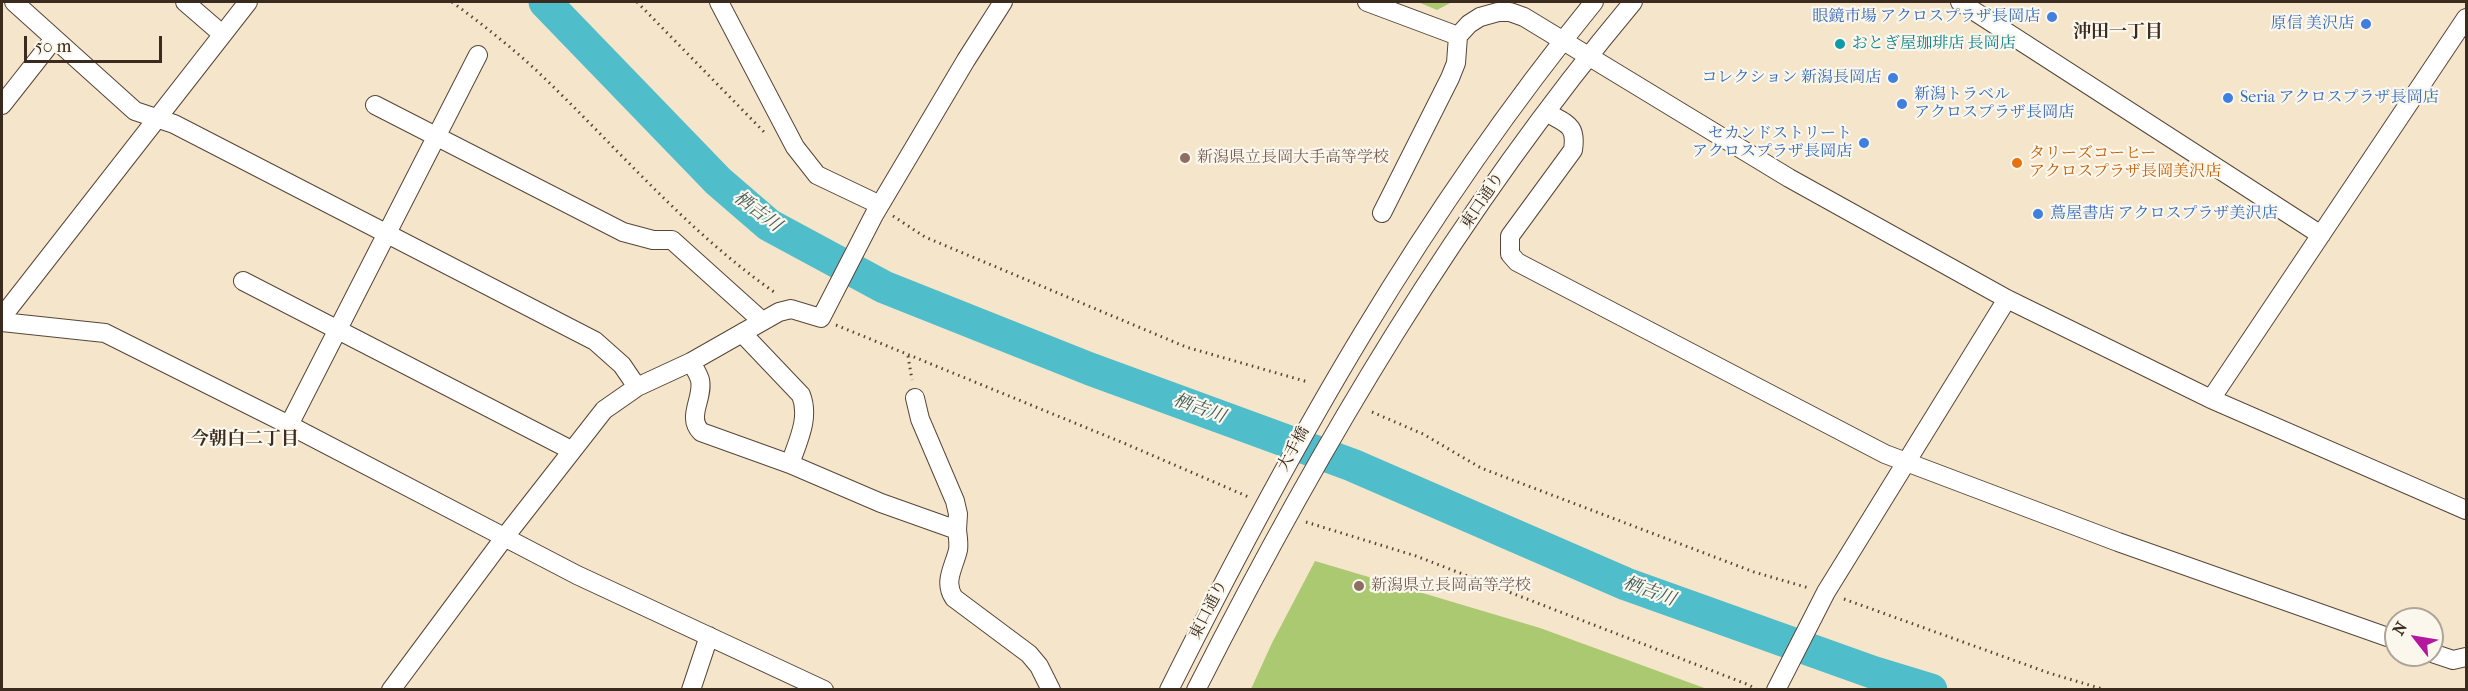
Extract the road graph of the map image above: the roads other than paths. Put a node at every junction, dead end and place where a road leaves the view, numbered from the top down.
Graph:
1 (14, 2) edge
2 (185, 2) edge
3 (248, 2) edge
4 (719, 2) edge
5 (1003, 2) edge
6 (1367, 2) edge
7 (1594, 2) edge
8 (1633, 2) edge
9 (1960, 2) edge
10 (2466, 18) edge
11 (222, 34) junction
12 (1458, 36) junction
13 (54, 39) junction
14 (1563, 40) junction
15 (478, 55) dead end
16 (1589, 55) junction
17 (2, 105) edge
18 (375, 105) dead end
19 (1546, 112) junction
20 (157, 118) junction
21 (437, 136) junction
22 (882, 212) junction
23 (1382, 213) dead end
24 (387, 234) junction
25 (2320, 235) junction
26 (243, 281) dead end
27 (2007, 299) junction
28 (2, 317) edge
29 (762, 321) junction
30 (2, 322) edge
31 (337, 331) junction
32 (742, 333) junction
33 (691, 362) junction
34 (637, 387) junction
35 (915, 398) road end
36 (1322, 399) joint
37 (2211, 399) junction
38 (1347, 410) joint
39 (290, 425) junction
40 (572, 450) junction
41 (1906, 462) junction
42 (790, 464) junction
43 (1267, 498) joint
44 (1292, 508) joint
45 (2466, 510) edge
46 (957, 530) junction
47 (504, 538) junction
48 (709, 636) junction
49 (2384, 636) edge
50 (2444, 657) edge
51 (2466, 657) edge
52 (391, 690) edge
53 (691, 690) edge
54 (824, 690) edge
55 (1051, 690) edge
56 (1169, 690) edge
57 (1196, 690) edge
58 (1776, 690) edge

1 - 13 street
2 - 11 street
3 - 11 street
4 - 22 street
5 - 22 street
6 - 12 street
7 - 14 street, 東口通り
8 - 16 street, 東口通り
9 - 25 street
10 - 25 street
11 - 20 street
12 - 14 street
12 - 23 street
13 - 17 street
13 - 20 street
14 - 16 street
14 - 36 street, 東口通り
15 - 21 street
16 - 19 street, 東口通り
16 - 27 street
18 - 21 street
19 - 38 street, 東口通り
19 - 41 street
20 - 24 street
20 - 28 street
21 - 24 street
21 - 29 street
22 - 29 street
24 - 31 street
24 - 34 street
25 - 37 street
26 - 31 street
27 - 37 street
27 - 41 street
29 - 32 street
30 - 39 street
31 - 39 street
31 - 40 street
32 - 33 street
32 - 42 street
33 - 34 street
33 - 42 street
34 - 40 street
35 - 46 street
36 - 43 street, 大手橋
37 - 45 street
38 - 44 street, 大手橋
39 - 47 street
40 - 47 street
41 - 49 street
41 - 58 street
42 - 46 street
43 - 56 street, 東口通り
44 - 57 street, 東口通り
46 - 55 street
47 - 48 street
47 - 52 street
48 - 53 street
48 - 54 street
50 - 51 street

